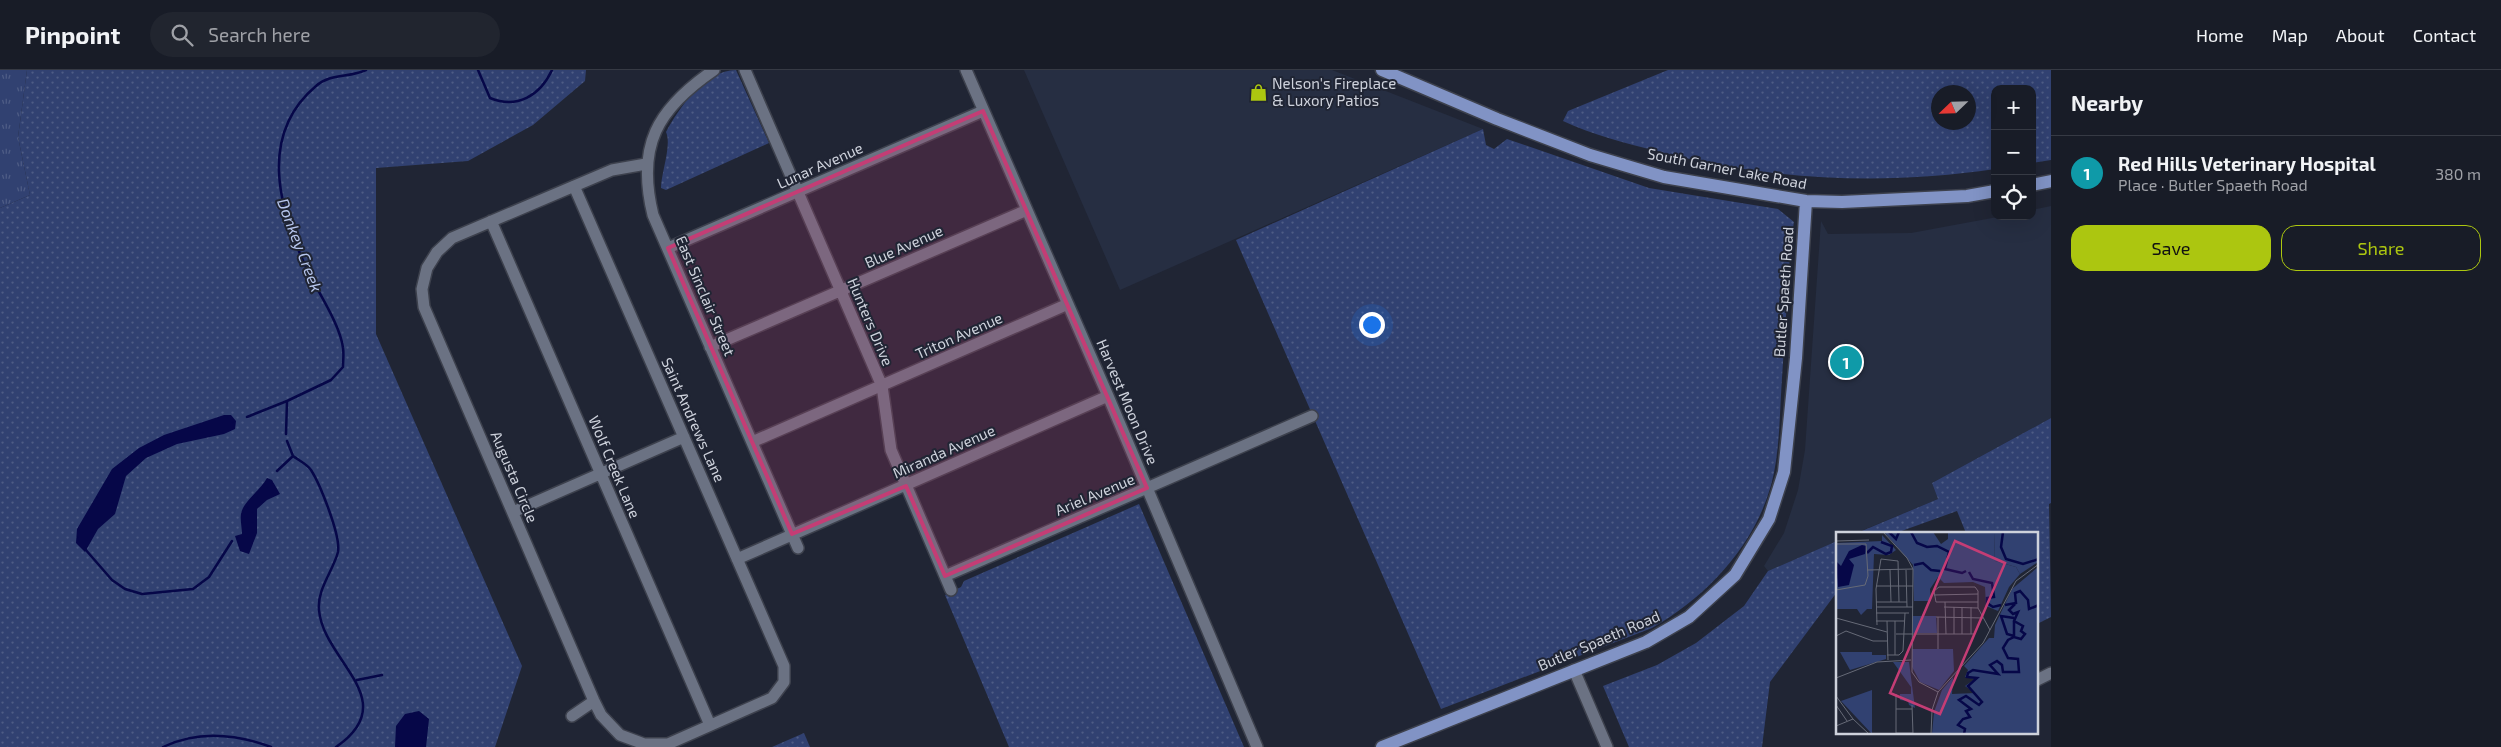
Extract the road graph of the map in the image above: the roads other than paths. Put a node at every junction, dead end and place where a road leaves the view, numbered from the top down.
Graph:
1 (714, 70) edge
2 (745, 70) edge
3 (966, 70) edge
4 (1382, 70) edge
5 (984, 111) junction
6 (646, 164) junction
7 (2051, 181) edge
8 (2036, 184) edge
9 (574, 186) junction
10 (798, 192) junction
11 (1991, 192) edge
12 (1806, 201) junction
13 (1027, 210) junction
14 (491, 221) junction
15 (668, 248) junction
16 (841, 291) junction
17 (1068, 304) junction
18 (710, 347) junction
19 (882, 386) junction
20 (1108, 396) junction
21 (1312, 416) dead end
22 (684, 437) junction
23 (752, 442) junction
24 (600, 473) junction
25 (906, 486) junction
26 (1147, 488) junction
27 (513, 512) junction
28 (792, 534) junction
29 (798, 548) dead end
30 (737, 559) junction
31 (945, 576) junction
32 (951, 590) dead end
33 (784, 666) joint
34 (1574, 670) junction
35 (2051, 674) edge
36 (2038, 680) edge
37 (594, 701) junction
38 (572, 716) dead end
39 (710, 726) junction
40 (1257, 747) edge
41 (1382, 747) edge
42 (1607, 747) edge

1 - 6 street, East Sinclair Street
2 - 10 street, Hunters Drive
3 - 5 street, Harvest Moon Drive
4 - 12 main road, South Garner Lake Road
5 - 10 street, Lunar Avenue
5 - 13 street, Harvest Moon Drive
6 - 9 street, Augusta Circle
6 - 15 street, East Sinclair Street
7 - 8 main road
9 - 14 street, Augusta Circle
9 - 22 street, Saint Andrews Lane
10 - 15 street, Lunar Avenue
10 - 16 street, Hunters Drive
11 - 12 main road, South Garner Lake Road
12 - 34 main road, Butler Spaeth Road
13 - 16 street, Blue Avenue
13 - 17 street, Harvest Moon Drive
14 - 24 street, Wolf Creek Lane
14 - 27 street, Augusta Circle
15 - 18 street, East Sinclair Street
16 - 18 street, Blue Avenue
16 - 19 street, Hunters Drive
17 - 19 street, Triton Avenue
17 - 20 street, Harvest Moon Drive
18 - 23 street, East Sinclair Street
19 - 23 street, Triton Avenue
19 - 25 street, Hunters Drive
20 - 25 street, Miranda Avenue
20 - 26 street, Harvest Moon Drive
21 - 26 street, Ariel Avenue
22 - 24 street
22 - 30 street, Saint Andrews Lane
23 - 28 street, East Sinclair Street
24 - 27 street
24 - 39 street, Wolf Creek Lane
25 - 28 street, Miranda Avenue
25 - 31 street, Hunters Drive
26 - 31 street, Ariel Avenue
26 - 40 street, Harvest Moon Drive
27 - 37 street, Augusta Circle
28 - 29 street, East Sinclair Street
28 - 30 street, Miranda Avenue
30 - 33 street, Saint Andrews Lane
31 - 32 street, Hunters Drive
33 - 39 street, Augusta Circle
34 - 41 main road, Butler Spaeth Road
34 - 42 street
35 - 36 street
37 - 38 street
37 - 39 street, Augusta Circle

